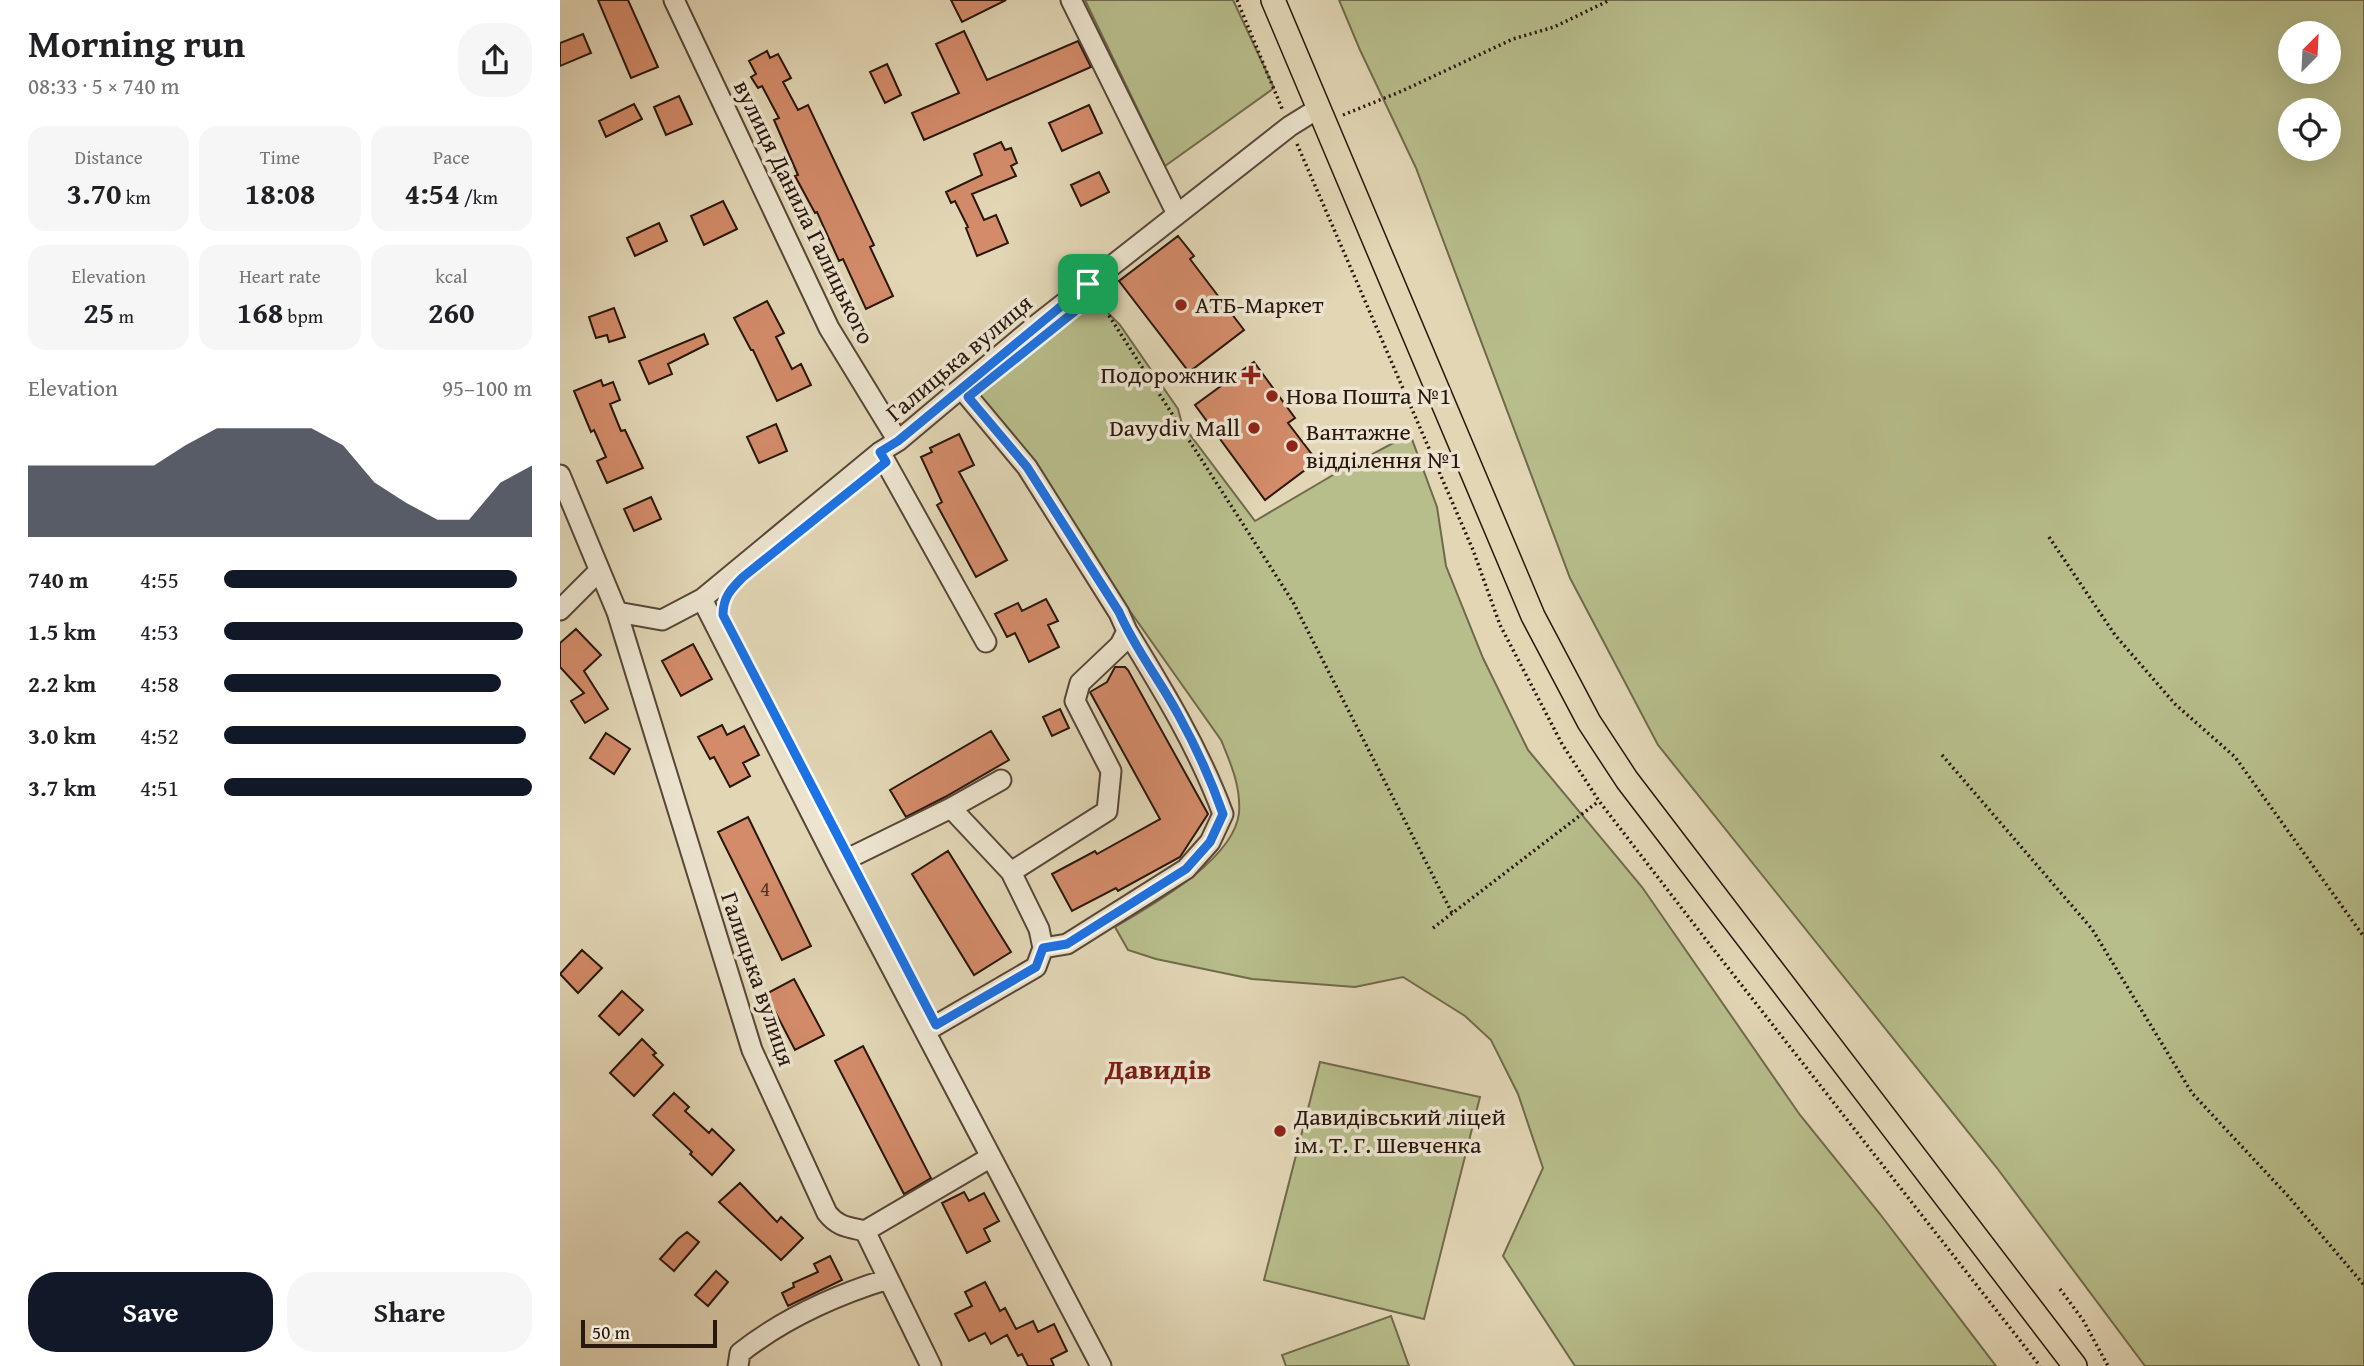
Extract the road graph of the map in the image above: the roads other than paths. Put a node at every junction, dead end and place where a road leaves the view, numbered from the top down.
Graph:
1 (674, 0) edge
2 (1071, 0) edge
3 (1273, 0) edge
4 (1322, 116) junction
5 (1177, 214) junction
6 (961, 388) junction
7 (898, 441) junction
8 (880, 452) junction
9 (560, 475) edge
10 (598, 572) junction
11 (702, 599) junction
12 (560, 610) edge
13 (617, 612) junction
14 (1127, 631) junction
15 (986, 642) dead end
16 (1001, 780) dead end
17 (951, 808) junction
18 (837, 864) junction
19 (1011, 872) junction
20 (1043, 948) junction
21 (926, 1031) junction
22 (991, 1157) junction
23 (865, 1231) junction
24 (888, 1279) junction
25 (1092, 1363) edge
26 (738, 1366) edge
27 (931, 1366) edge
28 (2075, 1366) edge

1 - 7 street, вулиця Данила Галицького
2 - 5 street
3 - 4 main road
4 - 5 street, Галицька вулиця
4 - 28 main road
5 - 6 street, Галицька вулиця
6 - 7 street, Галицька вулиця
6 - 14 street
7 - 8 street, Галицька вулиця
8 - 11 street, Галицька вулиця
8 - 15 street
9 - 10 street, Галицька вулиця
10 - 12 street
10 - 13 street, Галицька вулиця
11 - 13 street, Галицька вулиця
11 - 18 street
13 - 23 street, Галицька вулиця
14 - 19 street
14 - 20 street
16 - 17 street
17 - 18 street
17 - 19 street
18 - 21 street
19 - 20 street
20 - 21 street
21 - 22 street
22 - 23 street
22 - 25 street
23 - 24 street
24 - 26 street
24 - 27 street

